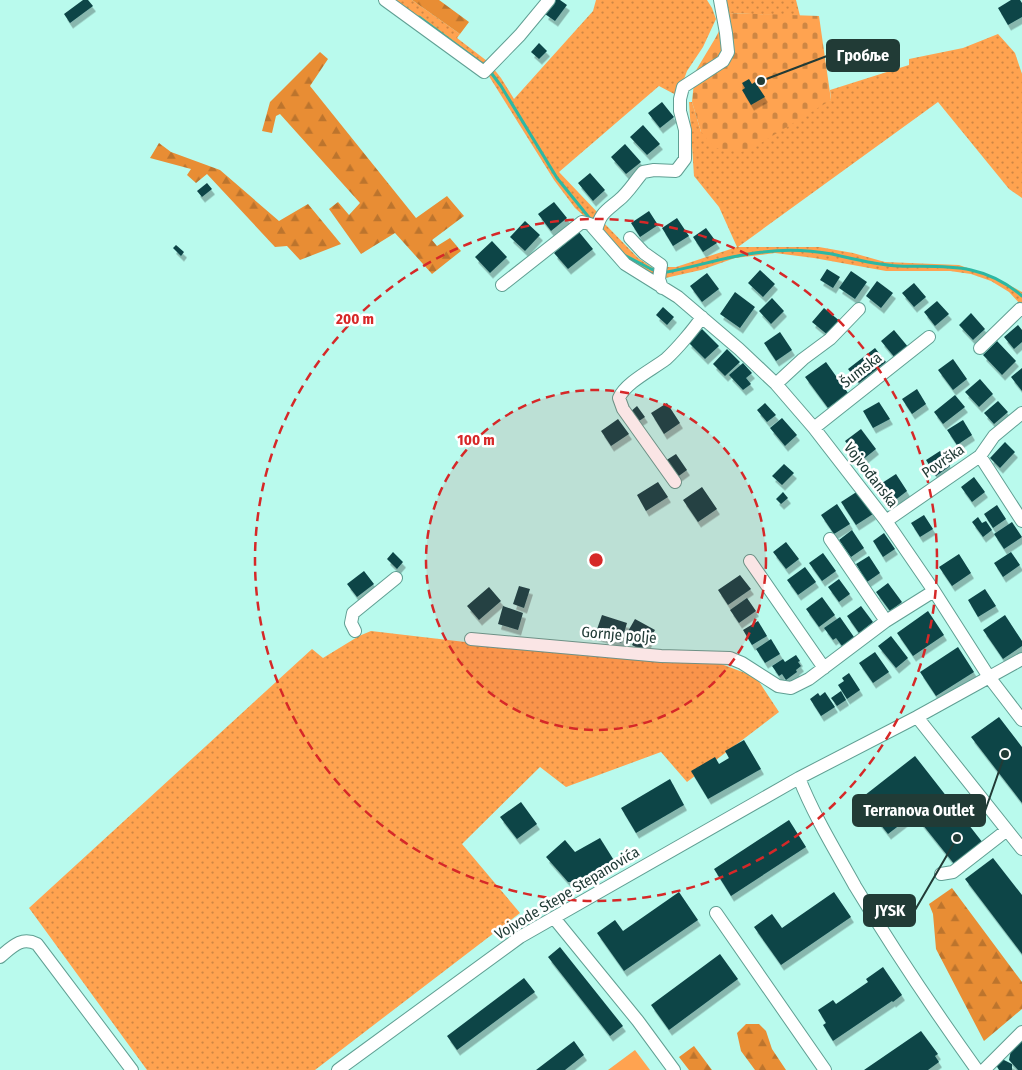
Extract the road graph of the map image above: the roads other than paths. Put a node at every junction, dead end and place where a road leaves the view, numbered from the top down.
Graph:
1 (386, 0) edge
2 (549, 0) edge
3 (719, 1) edge
4 (597, 227) junction
5 (630, 238) dead end
6 (660, 283) junction
7 (502, 285) dead end
8 (859, 309) dead end
9 (1022, 310) edge
10 (702, 317) junction
11 (929, 337) dead end
12 (980, 348) dead end
13 (776, 384) junction
14 (1022, 414) edge
15 (814, 428) junction
16 (980, 456) junction
17 (675, 482) dead end
18 (886, 521) junction
19 (1022, 521) edge
20 (830, 539) dead end
21 (750, 561) dead end
22 (396, 578) dead end
23 (934, 591) junction
24 (886, 621) junction
25 (354, 631) dead end
26 (471, 639) dead end
27 (1022, 659) edge
28 (824, 668) junction
29 (990, 677) junction
30 (917, 718) junction
31 (1022, 720) edge
32 (799, 778) junction
33 (1006, 830) junction
34 (1022, 849) edge
35 (941, 874) dead end
36 (716, 913) dead end
37 (554, 918) junction
38 (0, 957) edge
39 (1022, 1032) edge
40 (132, 1070) edge
41 (338, 1070) edge
42 (674, 1070) edge
43 (825, 1070) edge
44 (977, 1070) edge
45 (984, 1070) edge

1 - 2 street
3 - 4 street
4 - 6 street, Vojvođanska
4 - 7 street
5 - 6 street
6 - 10 street, Vojvođanska
8 - 13 street
9 - 12 street
10 - 13 street, Vojvođanska
10 - 17 street
11 - 15 street, Šumska
13 - 15 street, Vojvođanska
14 - 16 street
15 - 18 street, Vojvođanska
16 - 18 street, Površka
16 - 19 street, Površka
18 - 23 street, Vojvođanska
20 - 24 street
21 - 28 street
22 - 25 street
23 - 24 street
23 - 29 street, Vojvođanska
24 - 28 street
26 - 28 street, Gornje polje
27 - 29 street, Vojvode Stepe Stepanovića
29 - 30 street, Vojvode Stepe Stepanovića
29 - 31 street, Vojvođanska
30 - 32 street, Vojvode Stepe Stepanovića
30 - 33 street
32 - 37 street, Vojvode Stepe Stepanovića
32 - 44 street
33 - 34 street
33 - 35 street
36 - 43 street
37 - 41 street, Vojvode Stepe Stepanovića
37 - 42 street
38 - 40 street
39 - 45 street

